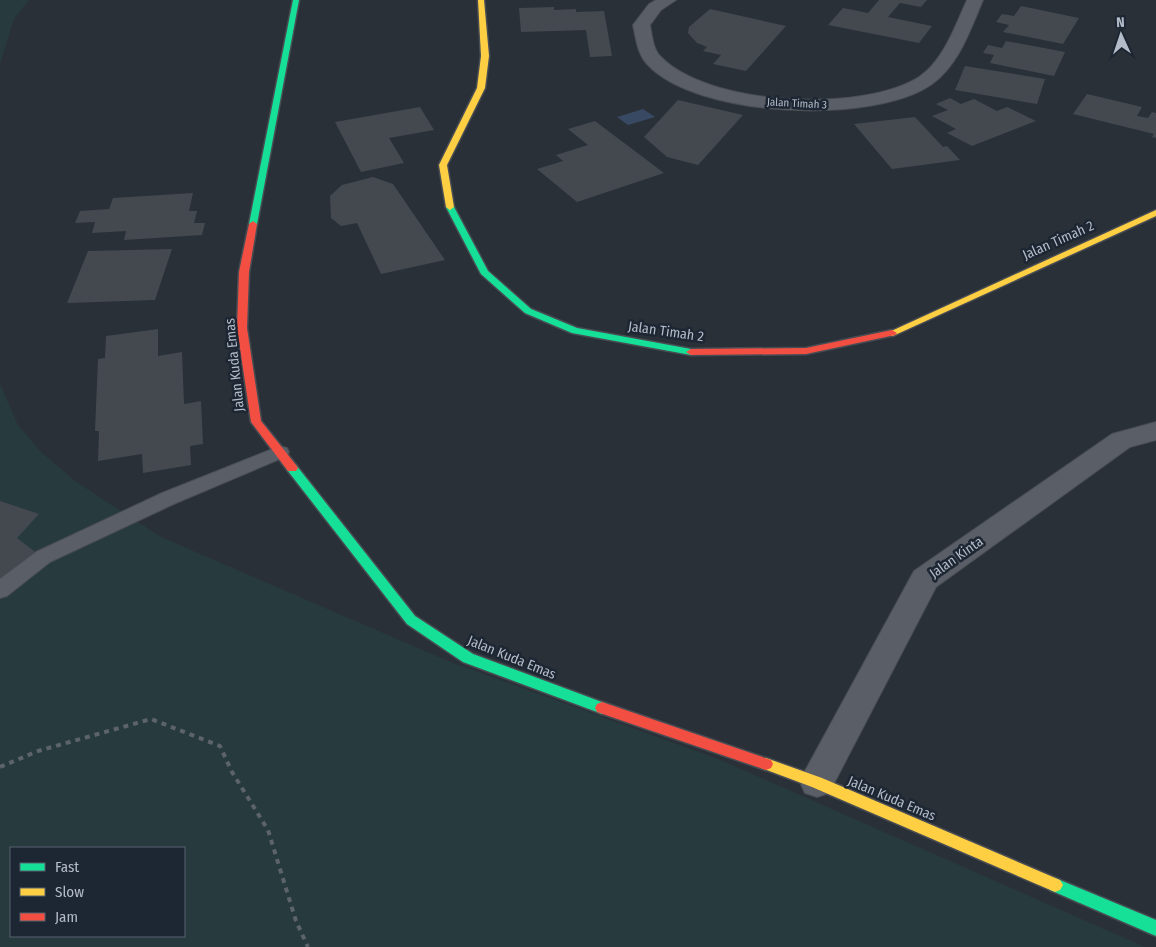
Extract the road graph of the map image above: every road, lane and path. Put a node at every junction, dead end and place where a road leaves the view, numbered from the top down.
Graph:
1 (296, 0) edge
2 (481, 0) edge
3 (668, 0) edge
4 (975, 0) edge
5 (1156, 213) edge
6 (1156, 431) edge
7 (280, 452) junction
8 (0, 590) edge
9 (0, 767) edge
10 (817, 782) junction
11 (1156, 928) edge
12 (308, 947) edge

1 - 7 street, Jalan Kuda Emas
2 - 5 street, Jalan Timah 2
3 - 4 street, Jalan Timah 3
6 - 10 street, Jalan Kinta
7 - 8 lane
7 - 10 street, Jalan Kuda Emas
9 - 12 path
10 - 11 street, Jalan Kuda Emas

